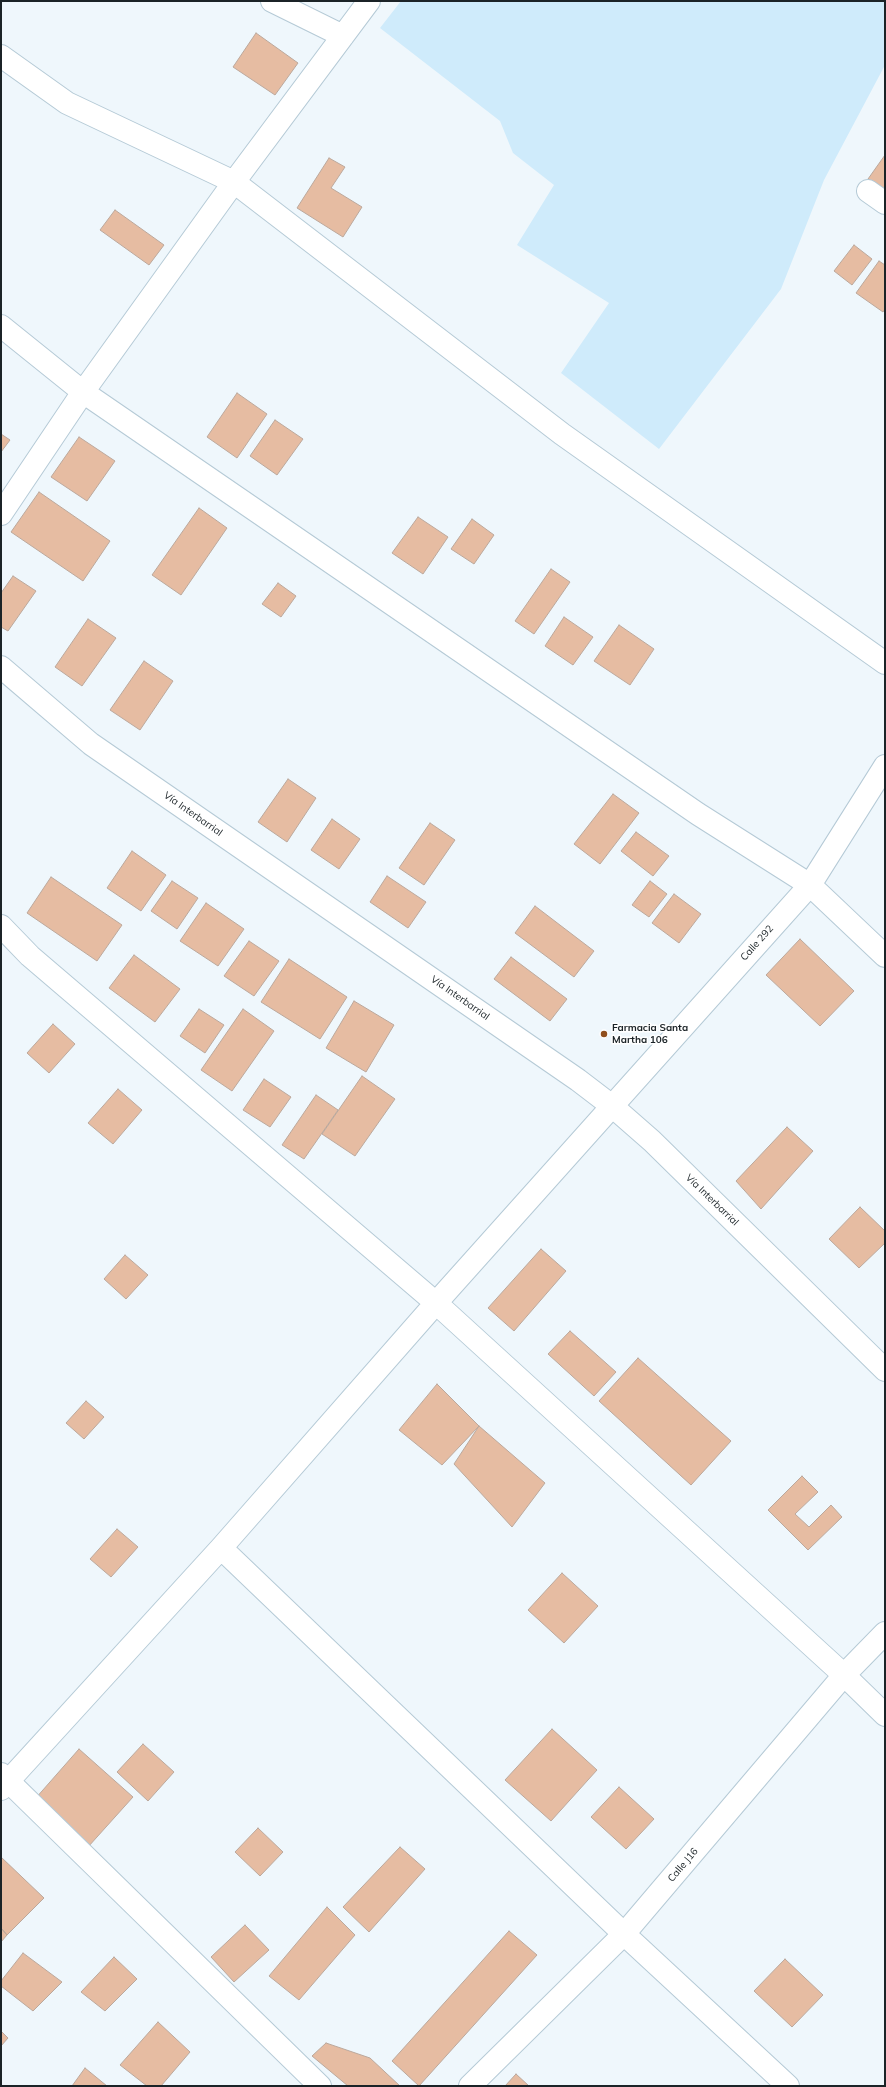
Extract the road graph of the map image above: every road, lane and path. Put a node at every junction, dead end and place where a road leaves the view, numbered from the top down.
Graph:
1 (272, 1) edge
2 (369, 1) edge
3 (343, 36) junction
4 (1, 56) edge
5 (234, 182) junction
6 (1, 326) edge
7 (83, 392) junction
8 (1, 514) edge
9 (885, 663) edge
10 (1, 667) edge
11 (885, 766) edge
12 (810, 885) junction
13 (1, 926) edge
14 (885, 956) edge
15 (612, 1106) junction
16 (436, 1303) junction
17 (885, 1370) edge
18 (221, 1548) junction
19 (885, 1633) edge
20 (844, 1675) junction
21 (885, 1715) edge
22 (4, 1782) edge
23 (624, 1934) junction
24 (320, 2086) edge
25 (470, 2086) edge
26 (788, 2086) edge

1 - 3 street
2 - 3 street
3 - 5 street
4 - 5 street
5 - 7 street
5 - 9 street
6 - 7 street
7 - 8 street
7 - 12 street
10 - 15 street, Vía Interbarrial
11 - 12 street, Calle 292
12 - 14 street
12 - 15 street, Calle 292
13 - 16 street
15 - 16 street, Calle 292
15 - 17 street, Vía Interbarrial
16 - 18 street, Calle 292
16 - 20 street
18 - 22 street, Calle 292
18 - 23 street
19 - 20 street, Calle J16
20 - 21 street
20 - 23 street, Calle J16
22 - 24 street
23 - 25 street, Calle J16
23 - 26 street

